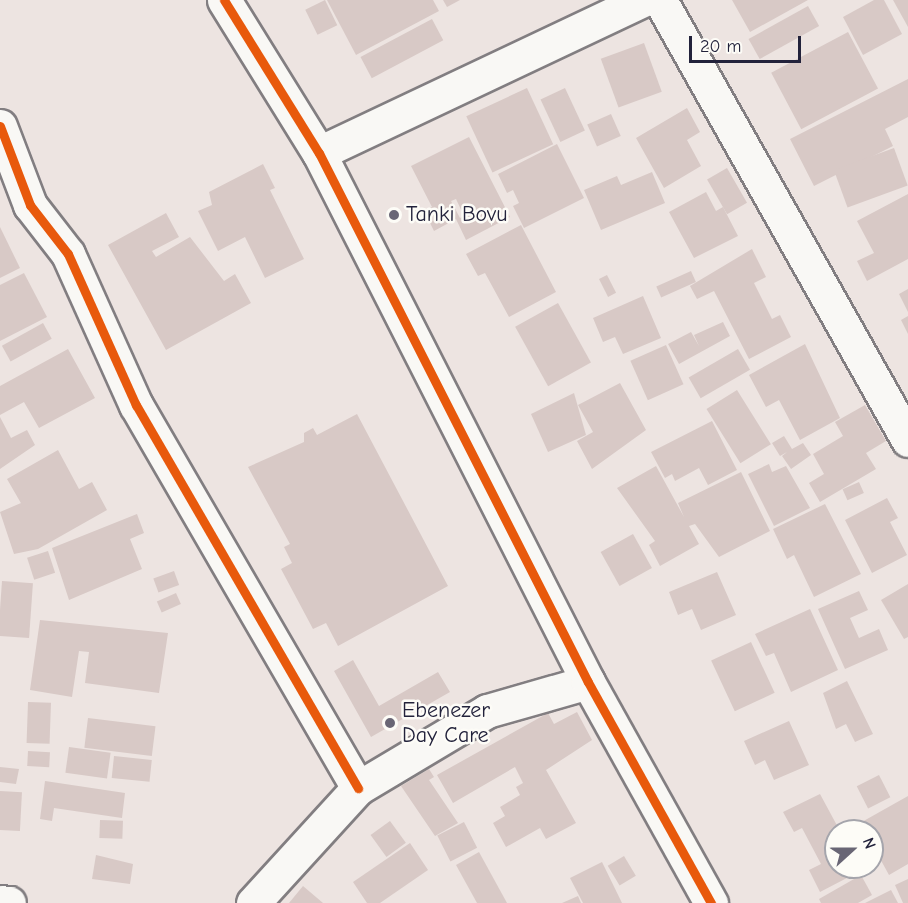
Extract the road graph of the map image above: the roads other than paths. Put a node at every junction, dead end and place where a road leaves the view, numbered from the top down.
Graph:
1 (224, 0) edge
2 (643, 0) edge
3 (660, 0) edge
4 (0, 126) edge
5 (320, 153) junction
6 (0, 187) edge
7 (30, 205) junction
8 (908, 440) edge
9 (588, 682) junction
10 (358, 788) junction
11 (0, 902) edge
12 (9, 903) edge
13 (253, 903) edge
14 (711, 903) edge

1 - 5 street
2 - 5 street
3 - 8 street
4 - 7 street
5 - 9 street
6 - 7 street
7 - 10 street
9 - 10 street
9 - 14 street
10 - 13 street
11 - 12 street

